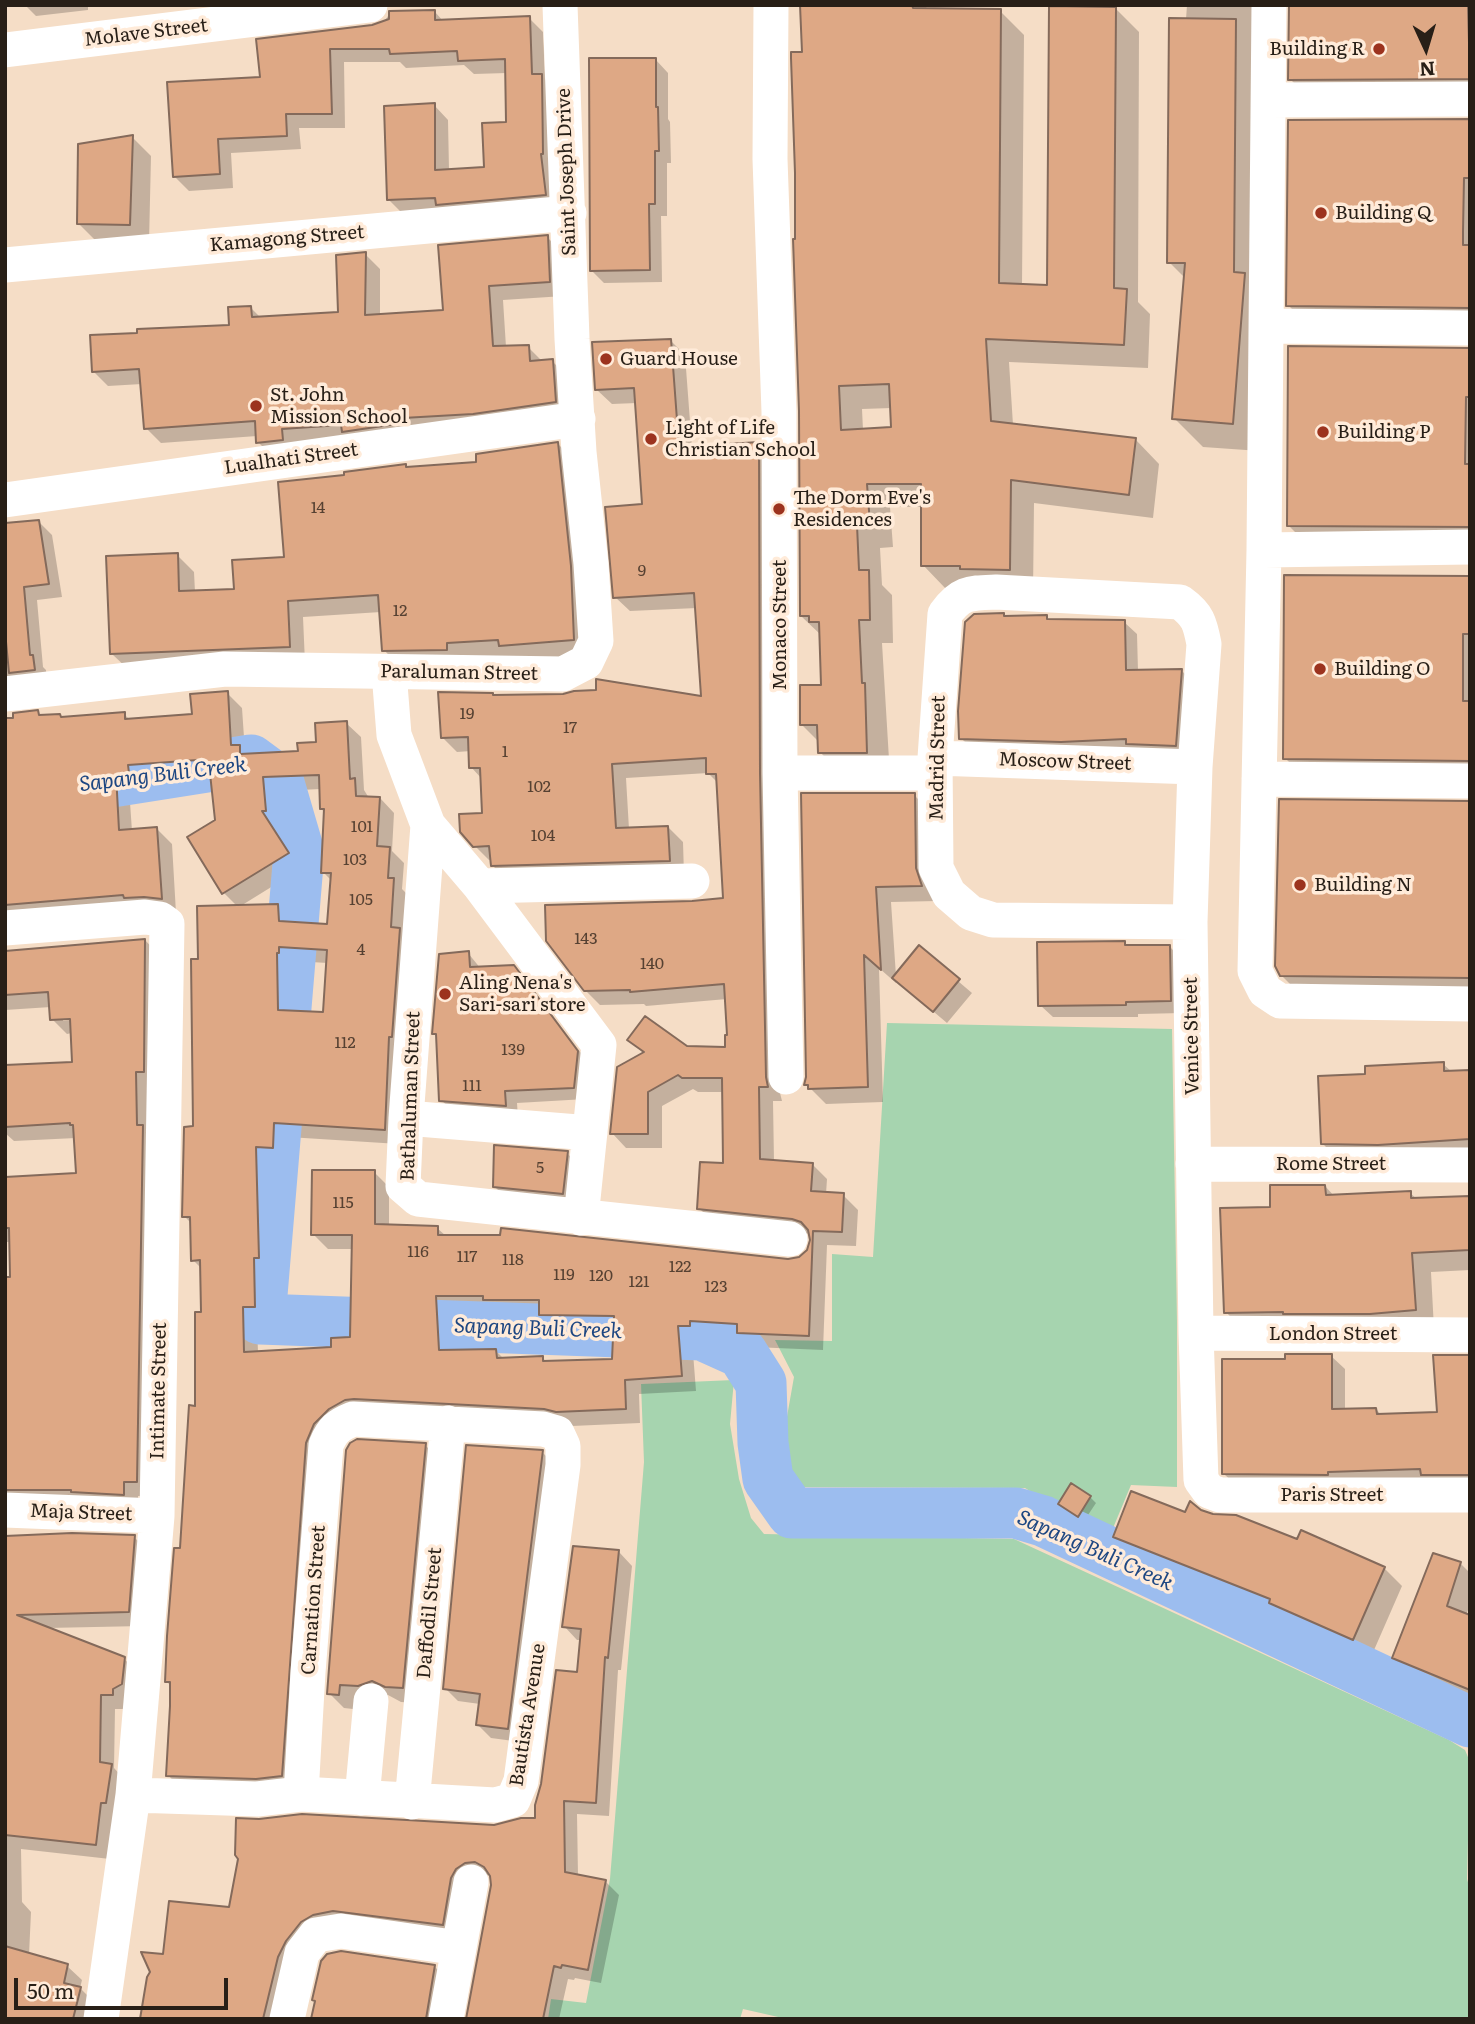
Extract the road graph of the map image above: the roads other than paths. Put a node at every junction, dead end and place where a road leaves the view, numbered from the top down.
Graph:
1 (370, 5) edge
2 (560, 5) edge
3 (771, 5) edge
4 (1269, 5) edge
5 (5, 50) edge
6 (1470, 99) edge
7 (1269, 100) junction
8 (569, 213) junction
9 (5, 265) edge
10 (1267, 326) junction
11 (1470, 328) edge
12 (572, 339) joint
13 (578, 419) junction
14 (5, 500) edge
15 (1470, 547) edge
16 (1264, 550) junction
17 (1180, 602) joint
18 (389, 672) junction
19 (5, 694) edge
20 (935, 766) junction
21 (1195, 766) junction
22 (780, 773) junction
23 (1259, 779) junction
24 (1470, 781) edge
25 (428, 825) junction
26 (692, 881) dead end
27 (480, 886) junction
28 (1190, 922) junction
29 (5, 928) edge
30 (1470, 1004) edge
31 (786, 1077) dead end
32 (406, 1118) junction
33 (590, 1133) junction
34 (1193, 1164) junction
35 (1470, 1165) edge
36 (581, 1218) junction
37 (790, 1239) dead end
38 (1196, 1333) junction
39 (1470, 1335) edge
40 (448, 1423) junction
41 (1201, 1480) joint
42 (1470, 1495) edge
43 (5, 1510) edge
44 (157, 1516) junction
45 (371, 1701) dead end
46 (302, 1794) junction
47 (133, 1795) junction
48 (362, 1798) junction
49 (412, 1802) junction
50 (471, 1882) dead end
51 (459, 1948) junction
52 (101, 2019) edge
53 (287, 2019) edge
54 (446, 2019) edge

1 - 5 street, Molave Street
2 - 8 street, Saint Joseph Drive
3 - 22 street, Monaco Street
4 - 7 street
6 - 7 street
7 - 10 street
8 - 9 street, Kamagong Street
8 - 12 street, Saint Joseph Drive
10 - 11 street
10 - 16 street
12 - 13 street, Paraluman Street
13 - 14 street, Lualhati Street
13 - 18 street, Paraluman Street
15 - 16 street
16 - 23 street
17 - 20 street, Madrid Street
17 - 21 street, Venice Street
18 - 19 street, Paraluman Street
18 - 25 street, Bathaluman Street
20 - 21 street, Moscow Street
20 - 22 street, Moscow Street
20 - 28 street, Madrid Street
21 - 28 street, Venice Street
22 - 31 street, Monaco Street
23 - 24 street
23 - 30 street
25 - 27 street, Bathaluman Street
25 - 32 street, Bathaluman Street
26 - 27 street
27 - 33 street, Bathaluman Street
28 - 34 street, Venice Street
29 - 44 street, Intimate Street
32 - 33 street
32 - 36 street, Bathaluman Street
33 - 36 street, Bathaluman Street
34 - 35 street, Rome Street
34 - 38 street, Venice Street
36 - 37 street, Bathaluman Street
38 - 39 street, London Street
38 - 41 street, Venice Street
40 - 46 street, Carnation Street
40 - 49 street, Daffodil Street
40 - 49 street, Bautista Avenue
41 - 42 street, Paris Street
43 - 44 street, Maja Street
44 - 47 street, Intimate Street
45 - 48 street
46 - 47 street, Bautista Avenue
46 - 48 street, Bautista Avenue
47 - 52 street, Intimate Street
48 - 49 street, Bautista Avenue
50 - 51 street
51 - 53 street
51 - 54 street

